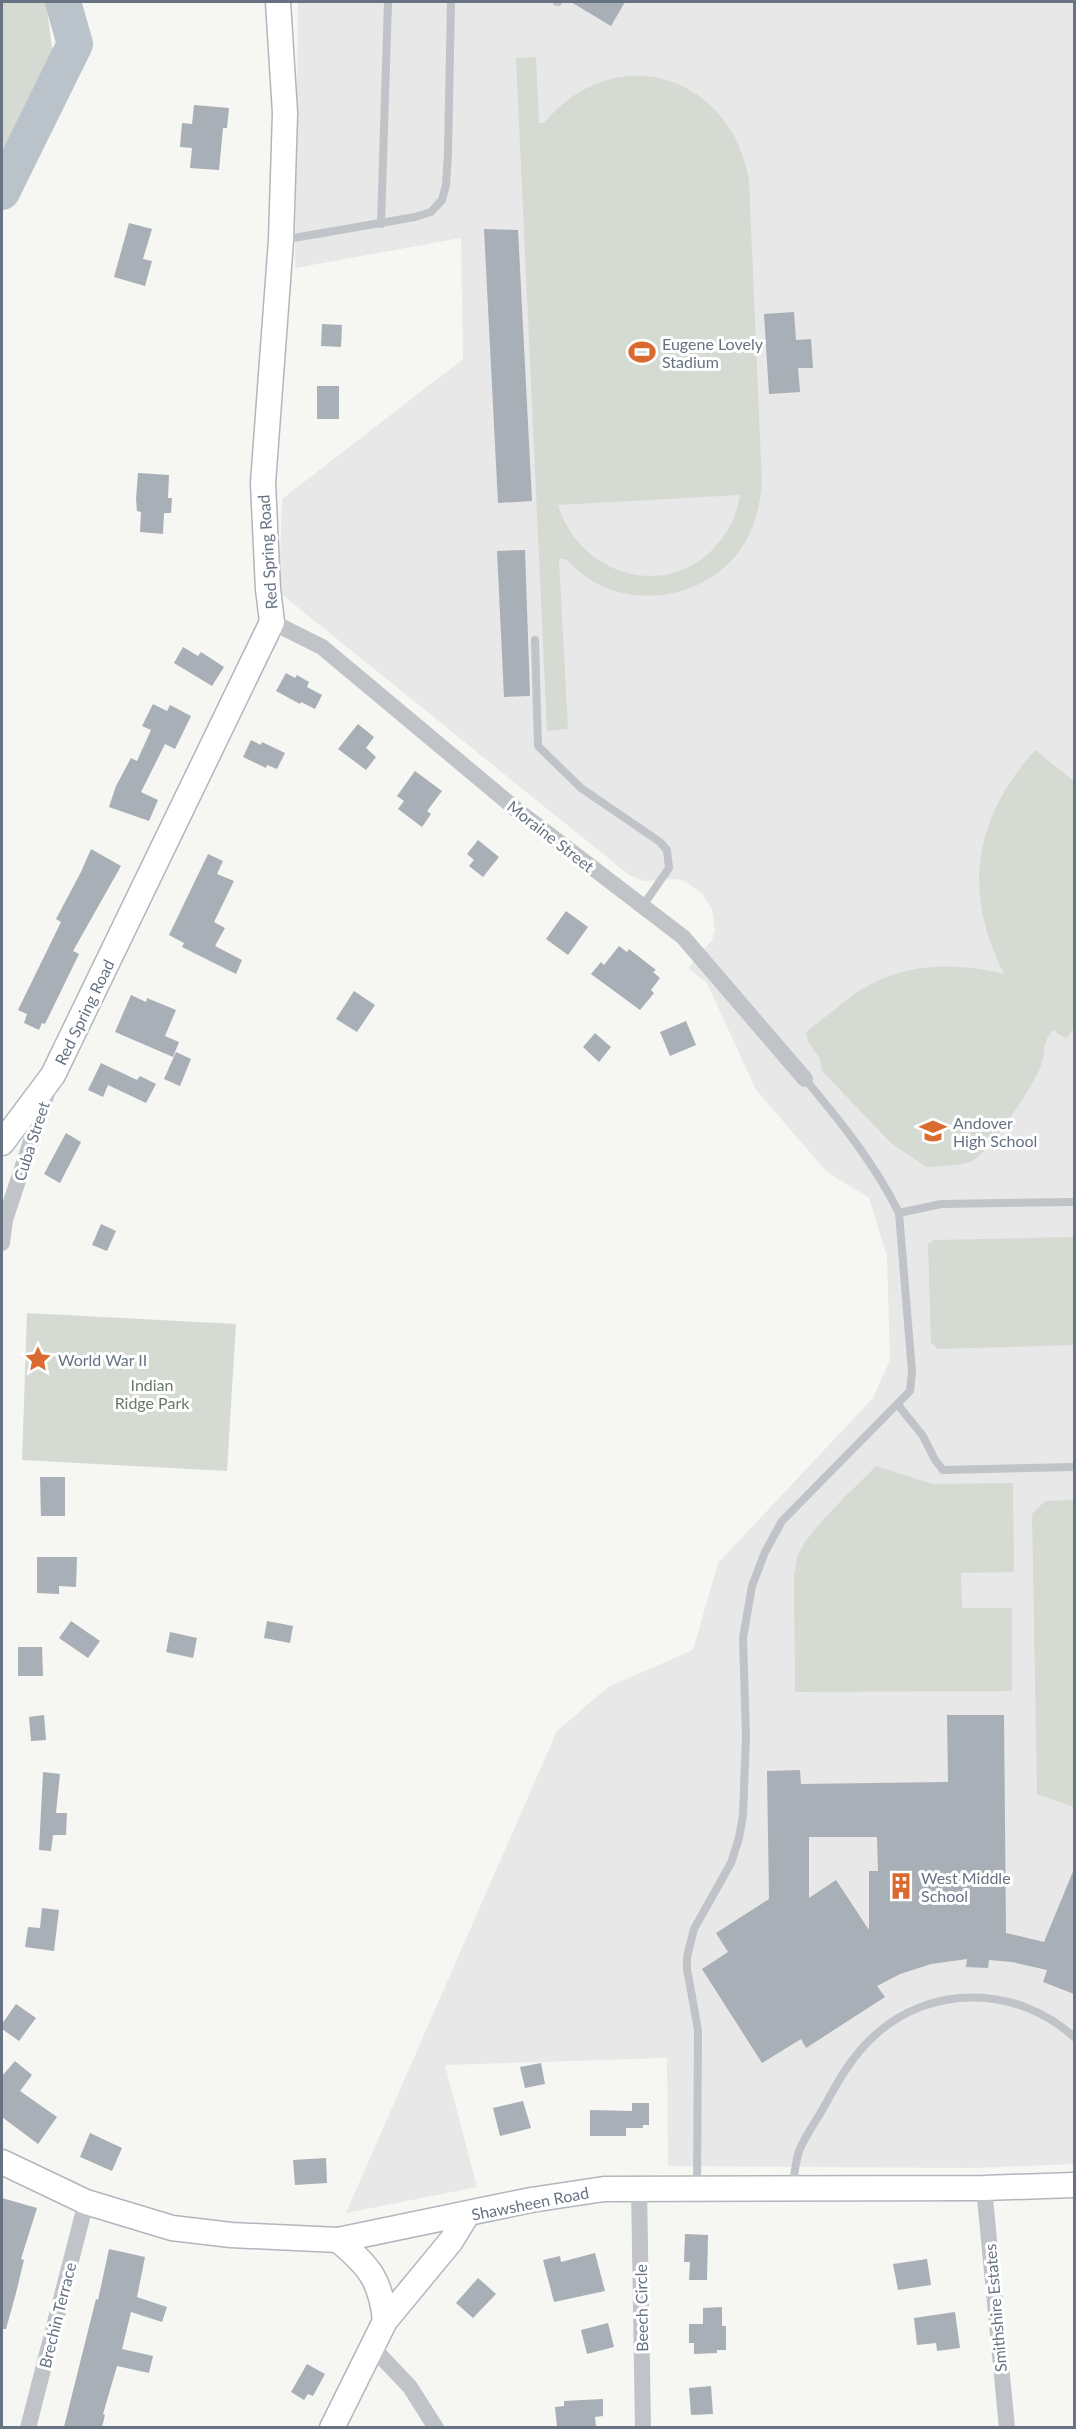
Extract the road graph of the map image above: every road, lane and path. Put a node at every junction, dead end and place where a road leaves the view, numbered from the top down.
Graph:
1 (278, 2) edge
2 (388, 2) edge
3 (451, 2) edge
4 (381, 224) junction
5 (281, 240) junction
6 (272, 622) junction
7 (535, 640) dead end
8 (642, 907) junction
9 (53, 1075) junction
10 (805, 1079) joint
11 (2, 1143) edge
12 (1074, 1202) edge
13 (899, 1213) junction
14 (2, 1243) edge
15 (898, 1405) junction
16 (1074, 1467) edge
17 (1074, 2037) edge
18 (2, 2162) edge
19 (1074, 2185) edge
20 (639, 2188) junction
21 (697, 2188) junction
22 (984, 2188) junction
23 (792, 2189) junction
24 (86, 2202) junction
25 (467, 2215) junction
26 (338, 2240) junction
27 (385, 2321) junction
28 (373, 2348) junction
29 (28, 2427) edge
30 (332, 2427) edge
31 (436, 2427) edge
32 (643, 2427) edge
33 (1007, 2427) edge

1 - 5 main road, Red Spring Road
2 - 4 lane
3 - 4 lane
4 - 5 lane
5 - 6 main road, Red Spring Road
6 - 8 street, Moraine Street
6 - 9 main road, Red Spring Road
7 - 8 lane
8 - 10 street, Moraine Street
9 - 11 main road, Red Spring Road
9 - 14 street, Cuba Street
10 - 13 lane
12 - 13 lane
13 - 15 lane
15 - 16 lane
15 - 21 lane
17 - 23 lane
18 - 24 main road, Shawsheen Road
19 - 22 main road, Shawsheen Road
20 - 21 main road, Shawsheen Road
20 - 25 main road, Shawsheen Road
20 - 32 street, Beech Circle
21 - 23 main road, Shawsheen Road
22 - 23 main road, Shawsheen Road
22 - 33 street, Smithshire Estates
24 - 26 main road, Shawsheen Road
24 - 29 street, Brechin Terrace
25 - 26 main road, Shawsheen Road
25 - 27 main road
26 - 27 main road
27 - 28 main road
28 - 30 main road
28 - 31 street

